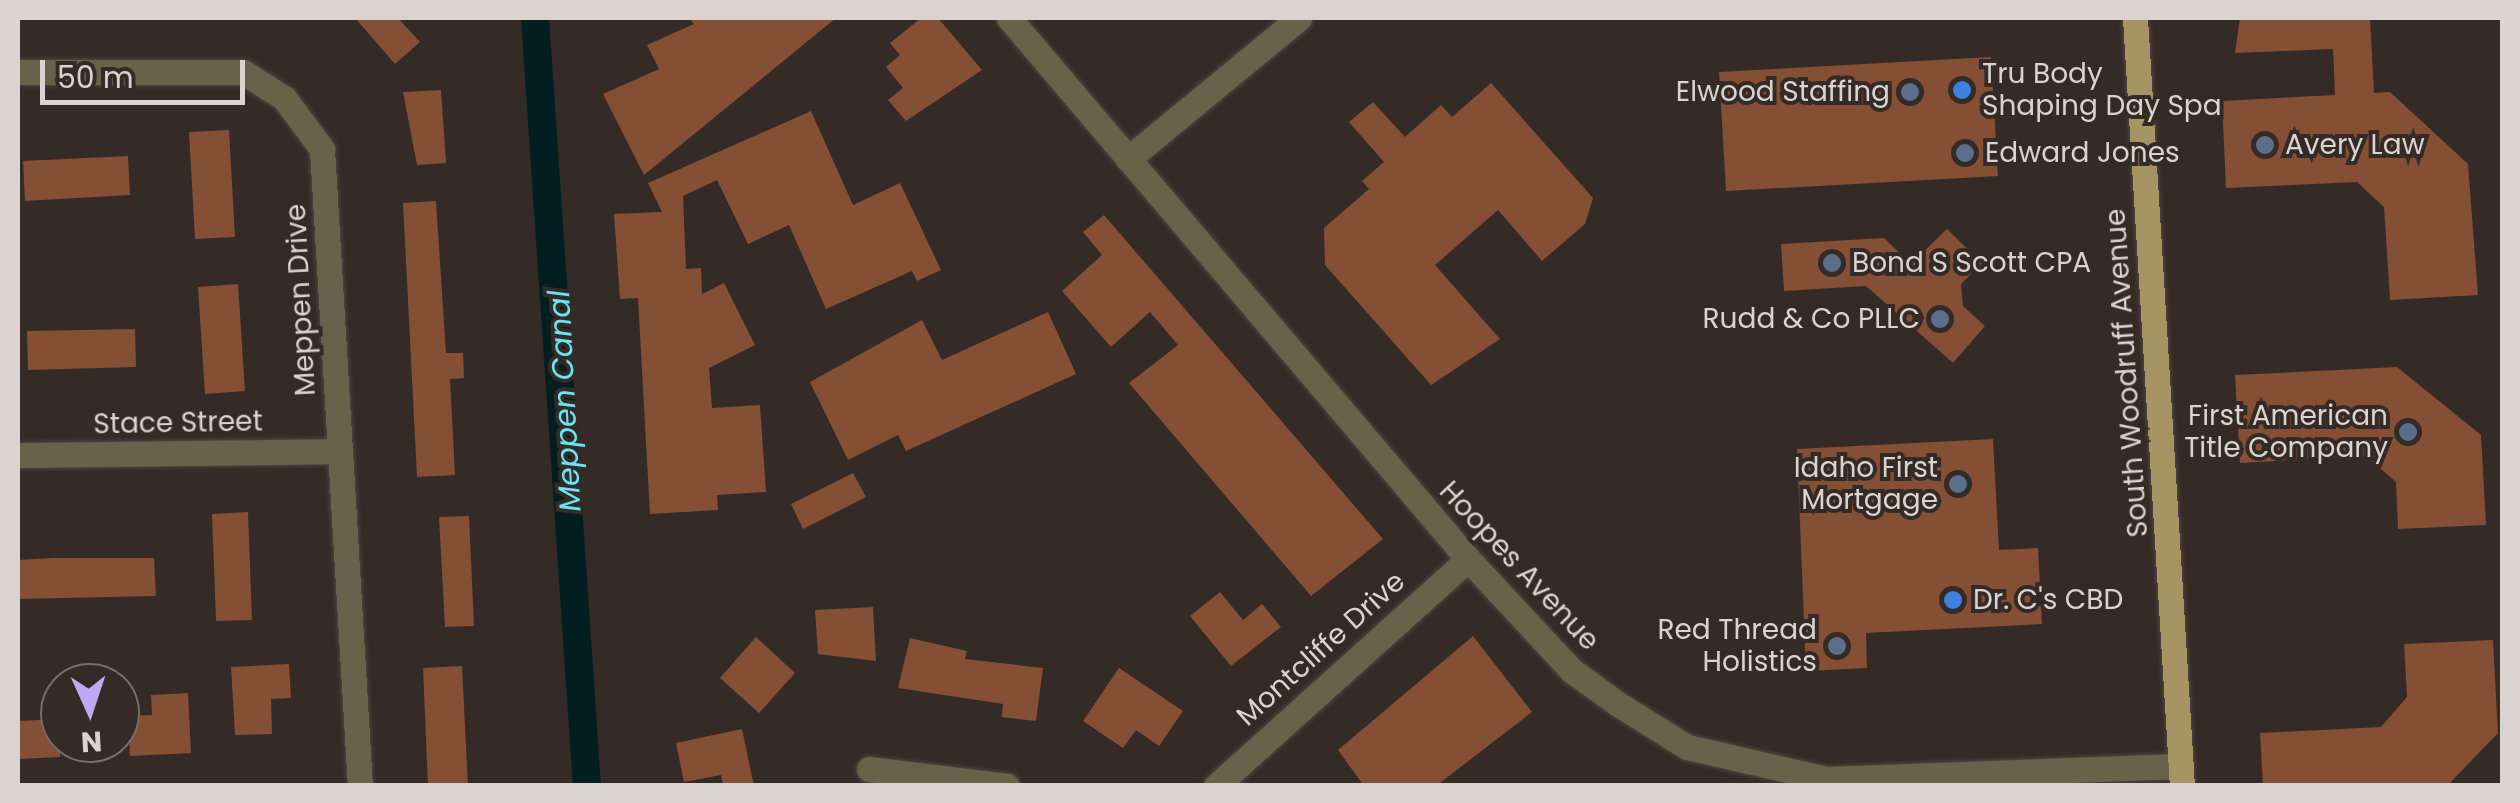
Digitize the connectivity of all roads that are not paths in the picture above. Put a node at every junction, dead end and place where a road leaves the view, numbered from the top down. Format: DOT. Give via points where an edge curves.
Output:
graph roads {
  1 [pos="1009,18"];
  2 [pos="1298,18"];
  3 [pos="2135,18"];
  4 [pos="18,72"];
  5 [pos="1128,159"];
  6 [pos="340,451"];
  7 [pos="18,454"];
  8 [pos="1468,558"];
  9 [pos="869,770"];
  10 [pos="2181,776"];
  11 [pos="360,786"];
  12 [pos="1007,786"];
  13 [pos="1216,786"];
  1 -- 5 [label="street, Hoopes Avenue"];
  2 -- 5 [label="street"];
  3 -- 10 [label="main road, South Woodruff Avenue"];
  4 -- 6 [label="street, Meppen Drive" via="243,72 308,122 322,150"];
  5 -- 8 [label="street, Hoopes Avenue"];
  6 -- 7 [label="street, Stace Street"];
  6 -- 11 [label="street, Meppen Drive"];
  8 -- 10 [label="street, Hoopes Avenue" via="1608,697 1687,746 1826,779"];
  8 -- 13 [label="street, Montcliffe Drive"];
  9 -- 12 [label="street"];
}
